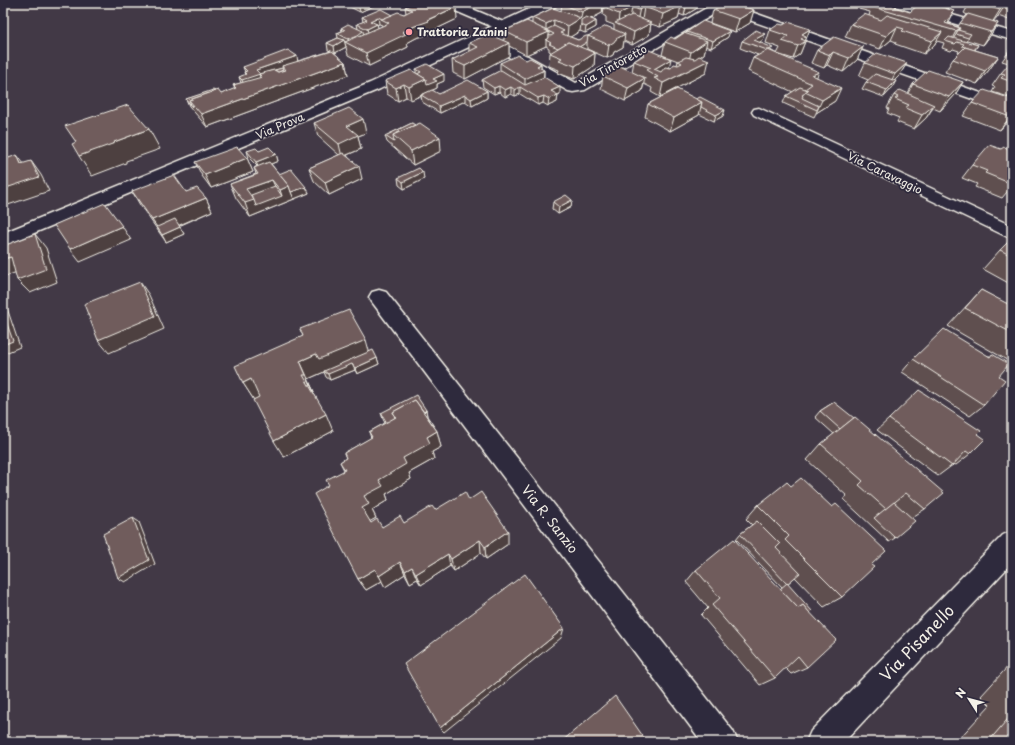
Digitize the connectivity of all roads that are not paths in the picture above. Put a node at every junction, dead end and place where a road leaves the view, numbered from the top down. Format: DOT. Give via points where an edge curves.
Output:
graph roads {
  1 [pos="448,3"];
  2 [pos="552,3"];
  3 [pos="897,3"];
  4 [pos="722,4"];
  5 [pos="504,27"];
  6 [pos="1012,36"];
  7 [pos="480,38"];
  8 [pos="1012,110"];
  9 [pos="759,112"];
  10 [pos="1012,233"];
  11 [pos="3,240"];
  12 [pos="379,297"];
  13 [pos="1012,544"];
  14 [pos="722,742"];
  15 [pos="822,742"];
  1 -- 5 [label="street"];
  2 -- 5 [label="street, Via Prova"];
  3 -- 6 [label="street"];
  4 -- 7 [label="street, Via Tintoretto" via="580,87 573,88"];
  4 -- 8 [label="street"];
  5 -- 7 [label="street, Via Prova"];
  7 -- 11 [label="street, Via Prova" via="375,86"];
  9 -- 10 [label="street, Via Caravaggio"];
  12 -- 14 [label="street, Via R. Sanzio"];
  13 -- 15 [label="street, Via Pisanello"];
}
